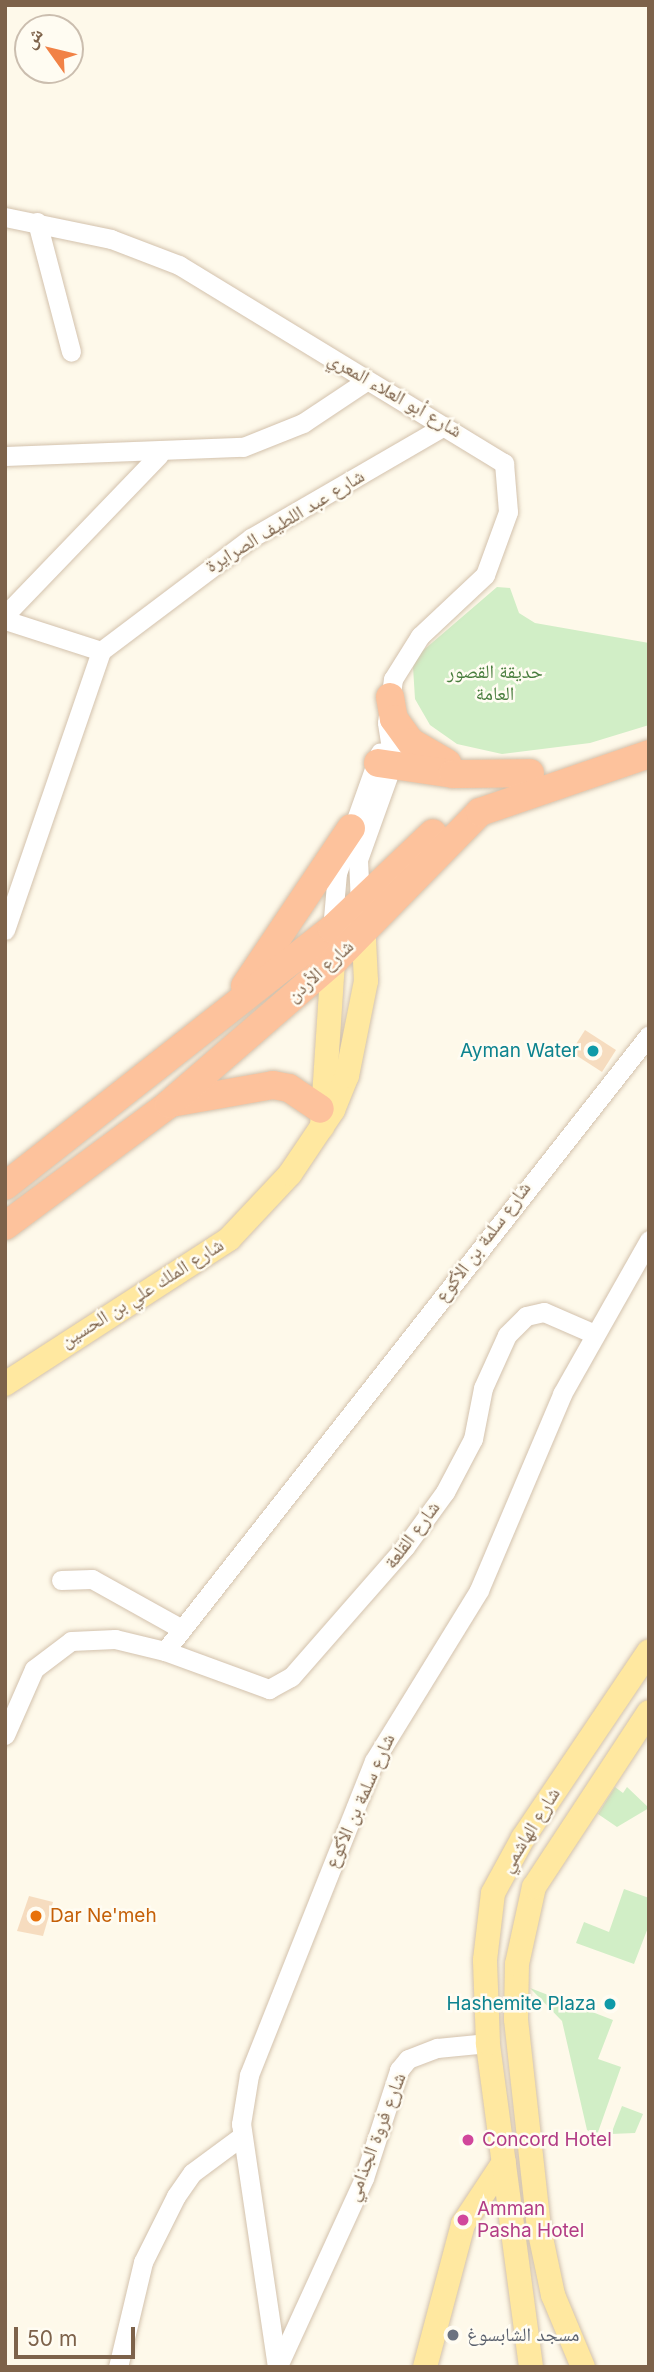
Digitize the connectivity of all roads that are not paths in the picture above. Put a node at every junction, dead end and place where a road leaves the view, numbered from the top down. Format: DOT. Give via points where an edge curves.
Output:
graph roads {
  1 [pos="5,217"];
  2 [pos="37,222"];
  3 [pos="71,352"];
  4 [pos="366,381"];
  5 [pos="444,426"];
  6 [pos="159,454"];
  7 [pos="5,456"];
  8 [pos="5,617"];
  9 [pos="101,651"];
  10 [pos="389,710"];
  11 [pos="649,734"];
  12 [pos="649,754"];
  13 [pos="385,763"];
  14 [pos="473,773"];
  15 [pos="530,773"];
  16 [pos="351,828"];
  17 [pos="12,885"];
  18 [pos="360,902"];
  19 [pos="332,929"];
  20 [pos="5,930"];
  21 [pos="364,930"];
  22 [pos="335,960"];
  23 [pos="229,1010"];
  24 [pos="649,1035"];
  25 [pos="169,1104"];
  26 [pos="321,1118"];
  27 [pos="5,1186"];
  28 [pos="5,1226"];
  29 [pos="649,1240"];
  30 [pos="592,1333"];
  31 [pos="5,1384"];
  32 [pos="61,1580"];
  33 [pos="182,1629"];
  34 [pos="165,1651"];
  35 [pos="649,1651"];
  36 [pos="649,1712"];
  37 [pos="5,1735"];
  38 [pos="488,2042"];
  39 [pos="242,2136"];
  40 [pos="504,2162"];
  41 [pos="582,2366"];
  42 [pos="118,2367"];
  43 [pos="278,2367"];
  44 [pos="425,2367"];
  45 [pos="531,2367"];
  1 -- 2 [label="street, شارع أبو العلاء المعري"];
  2 -- 3 [label="street"];
  2 -- 4 [label="street, شارع أبو العلاء المعري" via="180,265"];
  4 -- 5 [label="street, شارع أبو العلاء المعري"];
  4 -- 6 [label="street" via="272,439"];
  5 -- 9 [label="street, شارع عبد اللطيف الصرايرة" via="251,538"];
  5 -- 10 [label="street, شارع أبو العلاء المعري" via="504,463 508,512 479,585 400,660"];
  6 -- 7 [label="street"];
  6 -- 8 [label="street"];
  8 -- 9 [label="street"];
  9 -- 17 [label="street"];
  10 -- 13 [label="street, شارع أبو العلاء المعري"];
  10 -- 14 [label="highway" via="411,742"];
  11 -- 15 [label="highway, شارع الأردن"];
  12 -- 21 [label="highway, شارع الأردن" via="487,807"];
  13 -- 14 [label="highway"];
  13 -- 16 [label="street"];
  13 -- 18 [label="street, شارع أبو العلاء المعري" via="358,860"];
  14 -- 15 [label="highway"];
  15 -- 18 [label="highway, شارع الأردن" via="466,802"];
  16 -- 19 [label="street" via="335,883"];
  16 -- 23 [label="highway"];
  17 -- 20 [label="street"];
  18 -- 19 [label="highway, شارع الأردن"];
  18 -- 21 [label="main road, شارع أبو العلاء المعري"];
  19 -- 22 [label="main road"];
  19 -- 23 [label="highway, شارع الأردن"];
  21 -- 22 [label="highway, شارع الأردن"];
  21 -- 26 [label="main road, شارع الملك علي بن الحسين" via="357,1036 338,1100"];
  22 -- 25 [label="highway, شارع الأردن"];
  22 -- 26 [label="main road, شارع الملك علي بن الحسين"];
  23 -- 27 [label="highway, شارع الأردن"];
  24 -- 33 [label="street, شارع سلمة بن الأكوع"];
  25 -- 26 [label="highway" via="273,1085 297,1092"];
  25 -- 28 [label="highway, شارع الأردن"];
  26 -- 31 [label="main road, شارع الملك علي بن الحسين" via="271,1198 229,1239"];
  29 -- 30 [label="street, شارع سلمة بن الأكوع"];
  30 -- 34 [label="street, شارع القلعة" via="544,1311 526,1316 507,1335 483,1388 473,1439 445,1492 405,1547 291,1677 269,1689"];
  30 -- 39 [label="street, شارع سلمة بن الأكوع" via="479,1590 374,1761 249,2075"];
  32 -- 33 [label="street" via="92,1579"];
  33 -- 34 [label="street, شارع سلمة بن الأكوع"];
  34 -- 37 [label="street, شارع القلعة" via="94,1637 62,1644 34,1669"];
  35 -- 38 [label="main road, شارع الهاشمي" via="498,1882 487,1938"];
  36 -- 41 [label="main road, شارع الهاشمي" via="534,1887 516,1964 516,2019 539,2228 553,2295"];
  38 -- 40 [label="main road, شارع الهاشمي"];
  38 -- 43 [label="street, شارع فروة الجذامي" via="429,2050 399,2070 367,2171"];
  39 -- 42 [label="street" via="192,2173 176,2196 143,2262"];
  39 -- 43 [label="street, شارع سلمة بن الأكوع"];
  40 -- 44 [label="main road" via="463,2224"];
  40 -- 45 [label="main road, شارع الهاشمي"];
}
